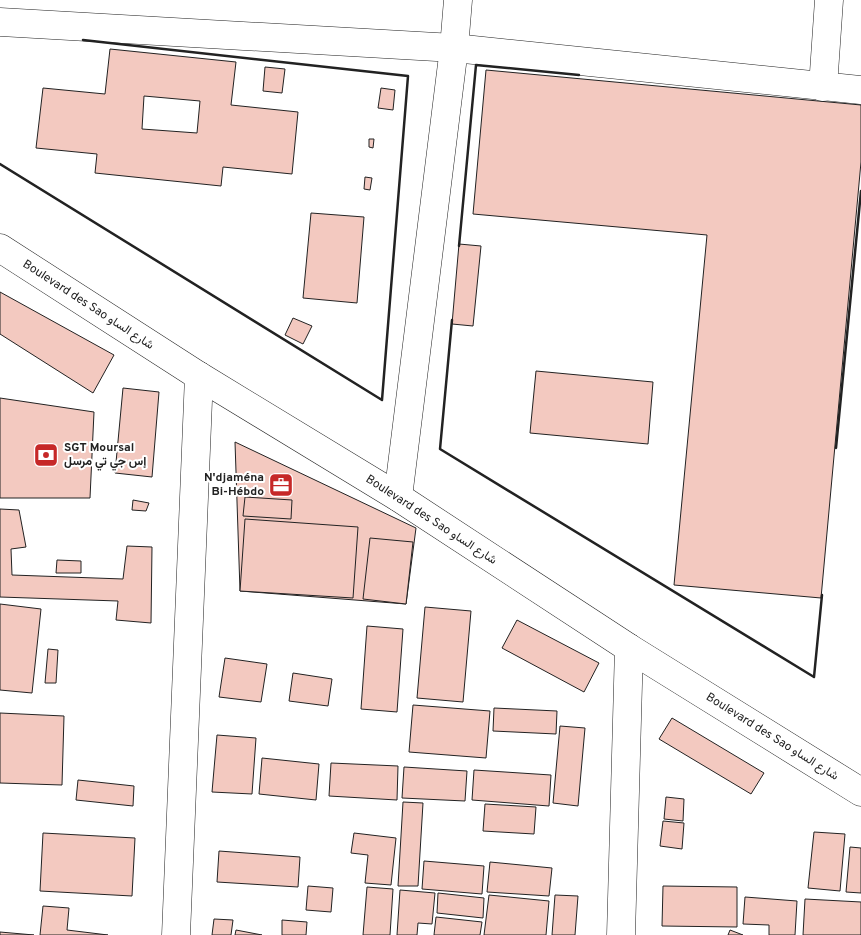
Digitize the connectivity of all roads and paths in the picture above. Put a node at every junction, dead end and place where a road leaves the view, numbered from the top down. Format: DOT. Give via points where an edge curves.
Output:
graph roads {
  1 [pos="458,0"];
  2 [pos="829,0"];
  3 [pos="0,22"];
  4 [pos="454,48"];
  5 [pos="823,87"];
  6 [pos="861,90"];
  7 [pos="0,248"];
  8 [pos="199,376"];
  9 [pos="398,497"];
  10 [pos="629,648"];
  11 [pos="861,792"];
  12 [pos="176,935"];
  13 [pos="621,935"];
  1 -- 4 [label="street"];
  2 -- 5 [label="street"];
  3 -- 4 [label="street"];
  4 -- 5 [label="street"];
  4 -- 9 [label="street"];
  5 -- 6 [label="street"];
  7 -- 8 [label="street, Boulevard des Sao شارع الساو"];
  8 -- 9 [label="street, Boulevard des Sao شارع الساو"];
  8 -- 12 [label="street"];
  9 -- 10 [label="street, Boulevard des Sao شارع الساو"];
  10 -- 11 [label="street, Boulevard des Sao شارع الساو"];
  10 -- 13 [label="street"];
}
